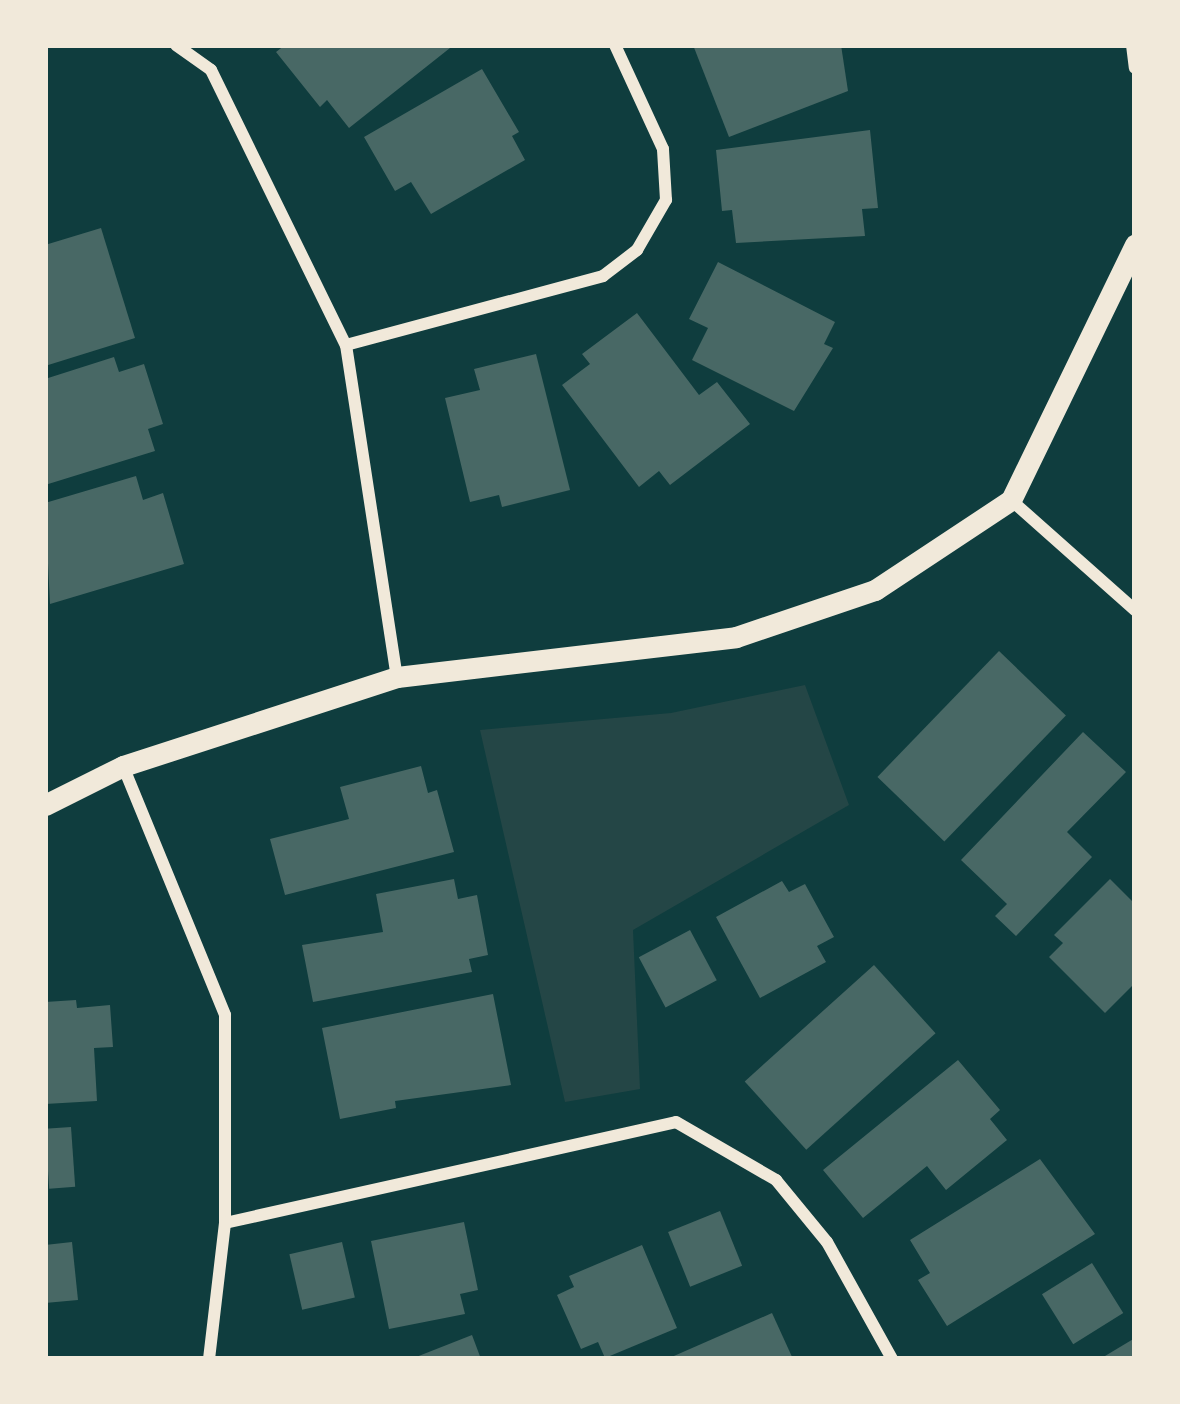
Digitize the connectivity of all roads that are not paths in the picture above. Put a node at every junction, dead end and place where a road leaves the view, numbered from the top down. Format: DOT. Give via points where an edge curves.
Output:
graph roads {
  1 [pos="176,45"];
  2 [pos="615,45"];
  3 [pos="1132,45"];
  4 [pos="1135,68"];
  5 [pos="1135,244"];
  6 [pos="346,345"];
  7 [pos="1011,500"];
  8 [pos="1135,610"];
  9 [pos="397,677"];
  10 [pos="123,766"];
  11 [pos="45,805"];
  12 [pos="225,1222"];
  13 [pos="209,1359"];
  14 [pos="892,1359"];
  1 -- 6 [label="street" via="211,70"];
  2 -- 6 [label="street" via="663,149 667,200 637,250 603,276"];
  3 -- 4 [label="street"];
  5 -- 7 [label="street"];
  6 -- 9 [label="street"];
  7 -- 8 [label="street"];
  7 -- 9 [label="street" via="875,590 736,638"];
  9 -- 10 [label="street"];
  10 -- 11 [label="street"];
  10 -- 12 [label="street" via="225,1015"];
  12 -- 13 [label="street"];
  12 -- 14 [label="street" via="676,1122 776,1180 827,1242"];
}
